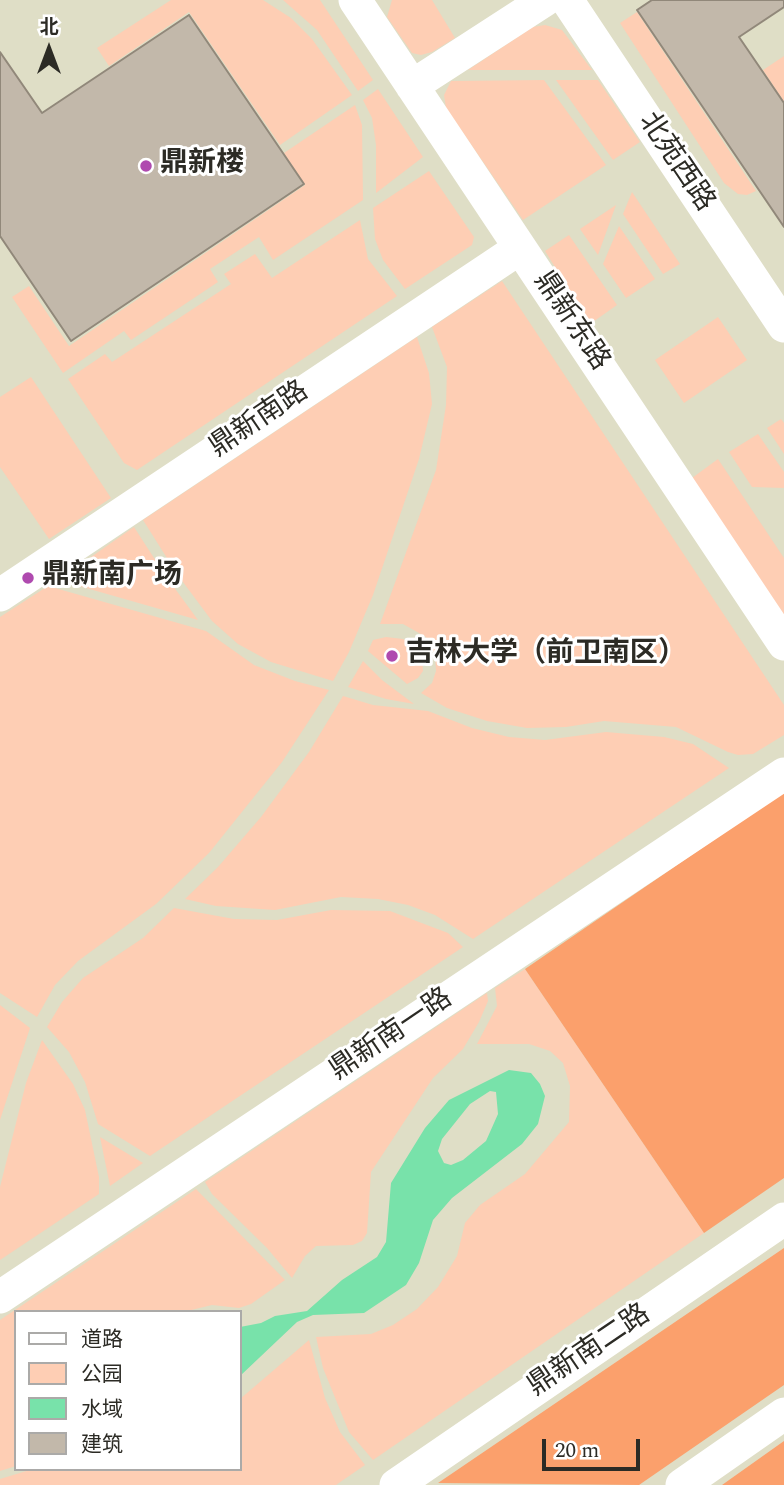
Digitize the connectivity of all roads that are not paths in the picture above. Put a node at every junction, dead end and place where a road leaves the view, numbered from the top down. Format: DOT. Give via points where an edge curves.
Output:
graph roads {
  1 [pos="355,0"];
  2 [pos="545,0"];
  3 [pos="567,0"];
  4 [pos="412,86"];
  5 [pos="520,248"];
  6 [pos="784,326"];
  7 [pos="0,595"];
  8 [pos="784,644"];
  9 [pos="784,774"];
  10 [pos="784,1219"];
  11 [pos="0,1297"];
  12 [pos="784,1414"];
  13 [pos="397,1485"];
  14 [pos="682,1485"];
  1 -- 4 [label="lane, 鼎新东路"];
  2 -- 4 [label="lane"];
  3 -- 6 [label="lane, 北苑西路"];
  4 -- 5 [label="lane, 鼎新东路"];
  5 -- 7 [label="lane, 鼎新南路"];
  5 -- 8 [label="lane, 鼎新东路"];
  9 -- 11 [label="lane, 鼎新南一路"];
  10 -- 13 [label="lane, 鼎新南二路"];
  12 -- 14 [label="lane"];
}
